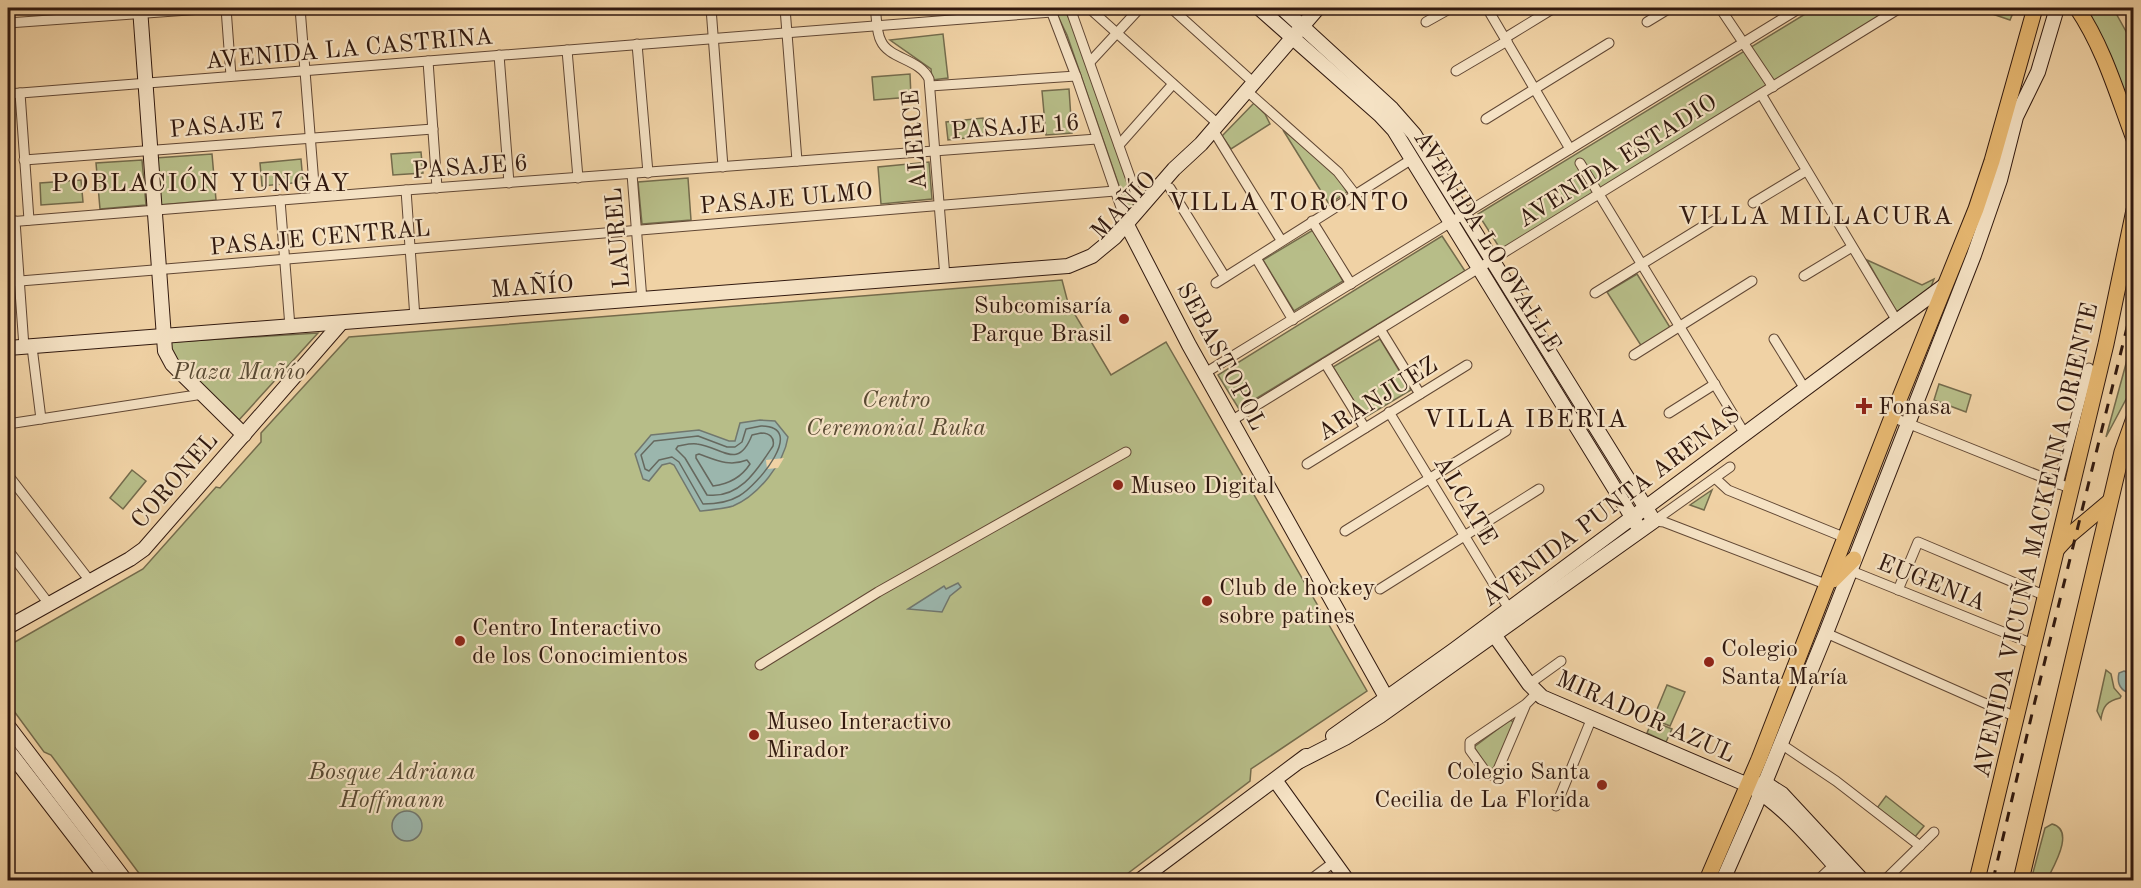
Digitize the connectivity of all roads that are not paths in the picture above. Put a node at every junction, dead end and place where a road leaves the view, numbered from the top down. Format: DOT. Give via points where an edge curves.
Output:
graph roads {
  1 [pos="216,8"];
  2 [pos="226,8"];
  3 [pos="300,8"];
  4 [pos="711,8"];
  5 [pos="785,8"];
  6 [pos="875,8"];
  7 [pos="1070,8"];
  8 [pos="1089,8"];
  9 [pos="1140,8"];
  10 [pos="1171,8"];
  11 [pos="1259,8"];
  12 [pos="1282,8"];
  13 [pos="1318,8"];
  14 [pos="1451,8"];
  15 [pos="1486,8"];
  16 [pos="1554,8"];
  17 [pos="1670,8"];
  18 [pos="1720,8"];
  19 [pos="1800,8"];
  20 [pos="1900,8"];
  21 [pos="2035,8"];
  22 [pos="2057,8"];
  23 [pos="2077,8"];
  24 [pos="140,10"];
  25 [pos="1051,10"];
  26 [pos="1426,22"];
  27 [pos="1647,22"];
  28 [pos="8,23"];
  29 [pos="878,25"];
  30 [pos="1302,26"];
  31 [pos="787,32"];
  32 [pos="1117,33"];
  33 [pos="713,38"];
  34 [pos="1292,38"];
  35 [pos="1506,40"];
  36 [pos="1743,42"];
  37 [pos="1609,43"];
  38 [pos="638,44"];
  39 [pos="567,50"];
  40 [pos="499,55"];
  41 [pos="428,61"];
  42 [pos="1090,62"];
  43 [pos="305,71"];
  44 [pos="1456,71"];
  45 [pos="231,76"];
  46 [pos="1076,76"];
  47 [pos="146,83"];
  48 [pos="1173,84"];
  49 [pos="930,86"];
  50 [pos="1250,87"];
  51 [pos="1773,87"];
  52 [pos="1535,89"];
  53 [pos="20,93"];
  54 [pos="8,94"];
  55 [pos="1761,94"];
  56 [pos="1486,119"];
  57 [pos="1215,127"];
  58 [pos="433,129"];
  59 [pos="310,137"];
  60 [pos="1097,139"];
  61 [pos="2133,139"];
  62 [pos="1201,144"];
  63 [pos="1119,145"];
  64 [pos="1570,148"];
  65 [pos="150,150"];
  66 [pos="935,151"];
  67 [pos="1412,159"];
  68 [pos="24,160"];
  69 [pos="796,161"];
  70 [pos="1580,163"];
  71 [pos="723,167"];
  72 [pos="1806,171"];
  73 [pos="648,172"];
  74 [pos="632,174"];
  75 [pos="578,178"];
  76 [pos="508,183"];
  77 [pos="437,188"];
  78 [pos="1170,188"];
  79 [pos="406,190"];
  80 [pos="1115,191"];
  81 [pos="1355,194"];
  82 [pos="1600,194"];
  83 [pos="315,197"];
  84 [pos="280,200"];
  85 [pos="1753,203"];
  86 [pos="939,206"];
  87 [pos="1141,208"];
  88 [pos="155,210"];
  89 [pos="2133,210"];
  90 [pos="1465,215"];
  91 [pos="1715,219"];
  92 [pos="29,220"];
  93 [pos="1312,221"];
  94 [pos="11,222"];
  95 [pos="1451,223"];
  96 [pos="1129,228"];
  97 [pos="636,230"];
  98 [pos="1281,240"];
  99 [pos="1852,247"];
  100 [pos="410,249"];
  101 [pos="1256,258"];
  102 [pos="285,259"];
  103 [pos="1493,260"];
  104 [pos="1642,264"];
  105 [pos="1479,268"];
  106 [pos="159,269"];
  107 [pos="1804,276"];
  108 [pos="945,277"];
  109 [pos="1225,277"];
  110 [pos="20,281"];
  111 [pos="1752,281"];
  112 [pos="8,282"];
  113 [pos="1216,283"];
  114 [pos="1351,284"];
  115 [pos="1945,285"];
  116 [pos="1595,293"];
  117 [pos="642,300"];
  118 [pos="416,318"];
  119 [pos="1293,320"];
  120 [pos="1897,321"];
  121 [pos="341,323"];
  122 [pos="290,327"];
  123 [pos="1679,327"];
  124 [pos="1380,329"];
  125 [pos="164,337"];
  126 [pos="1774,339"];
  127 [pos="2106,344"];
  128 [pos="28,347"];
  129 [pos="8,348"];
  130 [pos="1634,355"];
  131 [pos="1325,363"];
  132 [pos="1467,365"];
  133 [pos="2089,368"];
  134 [pos="1205,373"];
  135 [pos="1715,384"];
  136 [pos="1805,389"];
  137 [pos="203,394"];
  138 [pos="1419,394"];
  139 [pos="1389,412"];
  140 [pos="1669,413"];
  141 [pos="2133,418"];
  142 [pos="41,419"];
  143 [pos="1899,420"];
  144 [pos="1231,421"];
  145 [pos="8,424"];
  146 [pos="1365,428"];
  147 [pos="1506,431"];
  148 [pos="1745,434"];
  149 [pos="244,435"];
  150 [pos="1126,452"];
  151 [pos="1307,464"];
  152 [pos="1730,467"];
  153 [pos="8,475"];
  154 [pos="1715,478"];
  155 [pos="1430,479"];
  156 [pos="2065,486"];
  157 [pos="1539,489"];
  158 [pos="2110,502"];
  159 [pos="1646,508"];
  160 [pos="1633,518"];
  161 [pos="1654,520"];
  162 [pos="1641,530"];
  163 [pos="1345,531"];
  164 [pos="1465,536"];
  165 [pos="1846,538"];
  166 [pos="8,550"];
  167 [pos="2056,550"];
  168 [pos="1852,565"];
  169 [pos="90,581"];
  170 [pos="1828,585"];
  171 [pos="1380,589"];
  172 [pos="1898,590"];
  173 [pos="2046,596"];
  174 [pos="49,604"];
  175 [pos="1509,609"];
  176 [pos="8,627"];
  177 [pos="1490,630"];
  178 [pos="1826,633"];
  179 [pos="2033,644"];
  180 [pos="1561,661"];
  181 [pos="760,666"];
  182 [pos="1533,688"];
  183 [pos="1389,703"];
  184 [pos="1526,704"];
  185 [pos="2016,717"];
  186 [pos="1592,720"];
  187 [pos="8,726"];
  188 [pos="1780,744"];
  189 [pos="8,750"];
  190 [pos="1275,780"];
  191 [pos="1758,787"];
  192 [pos="1556,806"];
  193 [pos="1934,832"];
  194 [pos="1920,846"];
  195 [pos="1334,862"];
  196 [pos="1834,865"];
  197 [pos="108,880"];
  198 [pos="125,880"];
  199 [pos="1140,880"];
  200 [pos="1310,880"];
  201 [pos="1347,880"];
  202 [pos="1707,880"];
  203 [pos="1723,880"];
  204 [pos="1818,880"];
  205 [pos="1848,880"];
  206 [pos="1862,880"];
  207 [pos="1885,880"];
  208 [pos="1977,880"];
  209 [pos="2020,880"];
  1 -- 24 [label="street"];
  2 -- 45 [label="street"];
  3 -- 43 [label="street"];
  4 -- 33 [label="street"];
  5 -- 31 [label="street"];
  6 -- 29 [label="street, ALERCE"];
  7 -- 42 [label="street"];
  8 -- 32 [label="street"];
  9 -- 32 [label="street"];
  10 -- 50 [label="street"];
  11 -- 34 [label="street, AVENIDA LO OVALLE"];
  12 -- 30 [label="street, AVENIDA LO OVALLE"];
  13 -- 30 [label="street, MAÑÍO"];
  14 -- 26 [label="street"];
  15 -- 35 [label="street"];
  16 -- 35 [label="street"];
  17 -- 27 [label="street"];
  18 -- 36 [label="street"];
  19 -- 36 [label="street, AVENIDA ESTADIO"];
  20 -- 51 [label="street, AVENIDA ESTADIO"];
  21 -- 115 [label="main road" via="1986,180"];
  22 -- 143 [label="street" via="2037,72 2016,117 1978,244"];
  23 -- 61 [label="main road" via="2102,52"];
  24 -- 28 [label="street"];
  24 -- 47 [label="street"];
  25 -- 29 [label="street, AVENIDA LA CASTRINA"];
  25 -- 46 [label="street, SEBASTOPOL"];
  29 -- 31 [label="street, AVENIDA LA CASTRINA"];
  29 -- 49 [label="street, ALERCE" via="885,47 922,69"];
  30 -- 34 [label="street, MAÑÍO"];
  30 -- 90 [label="street, AVENIDA LO OVALLE" via="1407,124"];
  31 -- 33 [label="street, AVENIDA LA CASTRINA"];
  31 -- 69 [label="street"];
  32 -- 42 [label="street"];
  32 -- 48 [label="street"];
  33 -- 38 [label="street, AVENIDA LA CASTRINA"];
  33 -- 71 [label="street"];
  34 -- 50 [label="street, MAÑÍO"];
  34 -- 67 [label="street, AVENIDA LO OVALLE" via="1385,120"];
  35 -- 44 [label="street"];
  35 -- 52 [label="street"];
  36 -- 51 [label="street"];
  36 -- 64 [label="street, AVENIDA ESTADIO"];
  37 -- 52 [label="street"];
  38 -- 39 [label="street, AVENIDA LA CASTRINA"];
  38 -- 73 [label="street"];
  39 -- 40 [label="street, AVENIDA LA CASTRINA"];
  39 -- 75 [label="street"];
  40 -- 41 [label="street, AVENIDA LA CASTRINA"];
  40 -- 76 [label="street"];
  41 -- 43 [label="street, AVENIDA LA CASTRINA"];
  41 -- 58 [label="street"];
  42 -- 63 [label="street"];
  43 -- 45 [label="street, AVENIDA LA CASTRINA"];
  43 -- 59 [label="street"];
  45 -- 47 [label="street, AVENIDA LA CASTRINA"];
  46 -- 49 [label="street"];
  46 -- 60 [label="street, SEBASTOPOL"];
  47 -- 53 [label="street, AVENIDA LA CASTRINA"];
  47 -- 65 [label="street"];
  48 -- 57 [label="street"];
  48 -- 63 [label="street"];
  49 -- 66 [label="street, ALERCE"];
  50 -- 57 [label="street, MAÑÍO"];
  50 -- 81 [label="street" via="1338,172"];
  51 -- 55 [label="street, AVENIDA ESTADIO"];
  52 -- 56 [label="street"];
  52 -- 64 [label="street"];
  53 -- 54 [label="street, AVENIDA LA CASTRINA"];
  53 -- 68 [label="street"];
  55 -- 72 [label="street"];
  55 -- 82 [label="street, AVENIDA ESTADIO"];
  57 -- 62 [label="street, MAÑÍO"];
  57 -- 98 [label="street"];
  58 -- 59 [label="street, PASAJE 7"];
  58 -- 77 [label="street"];
  59 -- 65 [label="street, PASAJE 7"];
  59 -- 83 [label="street"];
  60 -- 66 [label="street, PASAJE 16"];
  60 -- 80 [label="street, SEBASTOPOL"];
  62 -- 78 [label="street, MAÑÍO"];
  62 -- 87 [label="street, MAÑÍO"];
  63 -- 87 [label="street"];
  64 -- 90 [label="street, AVENIDA ESTADIO"];
  65 -- 68 [label="street, PASAJE 7"];
  65 -- 88 [label="street"];
  66 -- 69 [label="street, PASAJE 6"];
  66 -- 86 [label="street, ALERCE"];
  67 -- 81 [label="street"];
  67 -- 95 [label="street, AVENIDA LO OVALLE"];
  68 -- 92 [label="street"];
  69 -- 71 [label="street, PASAJE 6"];
  70 -- 82 [label="street"];
  71 -- 73 [label="street, PASAJE 6"];
  72 -- 85 [label="street"];
  72 -- 99 [label="street"];
  73 -- 74 [label="street, PASAJE 6"];
  74 -- 75 [label="street, PASAJE 6"];
  74 -- 97 [label="street, LAUREL"];
  75 -- 76 [label="street, PASAJE 6"];
  76 -- 77 [label="street, PASAJE 6"];
  77 -- 79 [label="street, PASAJE 6"];
  78 -- 96 [label="street, MAÑÍO"];
  78 -- 109 [label="street"];
  79 -- 83 [label="street, PASAJE 6"];
  79 -- 100 [label="street"];
  80 -- 86 [label="street"];
  80 -- 96 [label="street, SEBASTOPOL"];
  81 -- 93 [label="street"];
  82 -- 103 [label="street, AVENIDA ESTADIO"];
  82 -- 104 [label="street"];
  83 -- 84 [label="street, PASAJE 6"];
  84 -- 88 [label="street, PASAJE 6"];
  84 -- 102 [label="street"];
  86 -- 97 [label="street, PASAJE ULMO"];
  86 -- 108 [label="street, ALERCE"];
  87 -- 96 [label="street, MAÑÍO"];
  88 -- 92 [label="street, PASAJE 6"];
  88 -- 106 [label="street"];
  89 -- 127 [label="main road, AVENIDA VICUÑA MACKENNA ORIENTE"];
  90 -- 95 [label="street, AVENIDA ESTADIO"];
  90 -- 103 [label="street, AVENIDA LO OVALLE"];
  91 -- 104 [label="street"];
  92 -- 94 [label="street, PASAJE 6"];
  93 -- 98 [label="street"];
  93 -- 114 [label="street"];
  94 -- 110 [label="street"];
  95 -- 105 [label="street, AVENIDA LO OVALLE"];
  95 -- 114 [label="street, AVENIDA ESTADIO"];
  96 -- 108 [label="street, MAÑÍO" via="1113,251 1097,262 1074,268"];
  96 -- 134 [label="street, SEBASTOPOL"];
  97 -- 100 [label="street, PASAJE CENTRAL"];
  97 -- 117 [label="street, LAUREL"];
  98 -- 101 [label="street"];
  99 -- 107 [label="street"];
  99 -- 120 [label="street"];
  100 -- 102 [label="street, PASAJE CENTRAL"];
  100 -- 118 [label="street"];
  101 -- 109 [label="street"];
  101 -- 119 [label="street"];
  102 -- 106 [label="street, PASAJE CENTRAL"];
  102 -- 122 [label="street"];
  103 -- 105 [label="street, AVENIDA ESTADIO"];
  103 -- 159 [label="street, AVENIDA LO OVALLE"];
  104 -- 116 [label="street"];
  104 -- 123 [label="street"];
  105 -- 124 [label="street, AVENIDA ESTADIO"];
  105 -- 160 [label="street, AVENIDA LO OVALLE"];
  106 -- 110 [label="street, PASAJE CENTRAL"];
  106 -- 125 [label="street"];
  108 -- 117 [label="street, MAÑÍO"];
  109 -- 113 [label="street"];
  110 -- 112 [label="street, PASAJE CENTRAL"];
  110 -- 128 [label="street"];
  111 -- 123 [label="street"];
  114 -- 119 [label="street, AVENIDA ESTADIO"];
  115 -- 120 [label="street, AVENIDA PUNTA ARENAS"];
  115 -- 143 [label="main road"];
  117 -- 118 [label="street, MAÑÍO"];
  118 -- 121 [label="street, MAÑÍO"];
  119 -- 134 [label="street, AVENIDA ESTADIO"];
  120 -- 136 [label="street, AVENIDA PUNTA ARENAS"];
  121 -- 122 [label="street, MAÑÍO"];
  121 -- 149 [label="street, CORONEL"];
  122 -- 125 [label="street, MAÑÍO"];
  123 -- 130 [label="street"];
  123 -- 135 [label="street"];
  124 -- 131 [label="street, AVENIDA ESTADIO"];
  124 -- 138 [label="street"];
  125 -- 128 [label="street, MAÑÍO"];
  125 -- 137 [label="street" via="169,360"];
  126 -- 136 [label="street"];
  127 -- 133 [label="main road"];
  127 -- 156 [label="main road, AVENIDA VICUÑA MACKENNA ORIENTE"];
  128 -- 129 [label="street, MAÑÍO"];
  128 -- 142 [label="street"];
  131 -- 144 [label="street, AVENIDA ESTADIO"];
  131 -- 146 [label="street"];
  132 -- 138 [label="street, ARANJUEZ"];
  133 -- 156 [label="street, AVENIDA VICUÑA MACKENNA ORIENTE"];
  134 -- 144 [label="street, SEBASTOPOL"];
  135 -- 140 [label="street"];
  135 -- 148 [label="street"];
  136 -- 148 [label="street, AVENIDA PUNTA ARENAS"];
  137 -- 142 [label="street"];
  137 -- 149 [label="street"];
  138 -- 139 [label="street, ARANJUEZ"];
  139 -- 146 [label="street, ARANJUEZ"];
  139 -- 155 [label="street, ALCATE"];
  141 -- 158 [label="main road"];
  142 -- 145 [label="street"];
  143 -- 156 [label="street"];
  143 -- 165 [label="main road"];
  143 -- 168 [label="street"];
  144 -- 183 [label="street, SEBASTOPOL"];
  146 -- 151 [label="street, ARANJUEZ"];
  147 -- 155 [label="street"];
  148 -- 159 [label="street, AVENIDA PUNTA ARENAS"];
  149 -- 169 [label="street, CORONEL" via="144,549"];
  150 -- 181 [label="street" via="878,592"];
  152 -- 154 [label="street, AVENIDA PUNTA ARENAS"];
  153 -- 169 [label="street"];
  154 -- 161 [label="street, AVENIDA PUNTA ARENAS"];
  154 -- 165 [label="street" via="1728,490"];
  155 -- 163 [label="street"];
  155 -- 164 [label="street, ALCATE"];
  156 -- 167 [label="main road, AVENIDA VICUÑA MACKENNA ORIENTE"];
  157 -- 164 [label="street"];
  158 -- 167 [label="main road"];
  158 -- 209 [label="main road"];
  159 -- 160 [label="street, AVENIDA PUNTA ARENAS"];
  159 -- 161 [label="street, AVENIDA LO OVALLE"];
  160 -- 162 [label="street, AVENIDA LO OVALLE"];
  160 -- 175 [label="street, AVENIDA PUNTA ARENAS"];
  161 -- 162 [label="street, AVENIDA PUNTA ARENAS"];
  161 -- 170 [label="street"];
  162 -- 177 [label="street, AVENIDA PUNTA ARENAS"];
  164 -- 171 [label="street"];
  164 -- 175 [label="street, ALCATE"];
  165 -- 170 [label="main road"];
  166 -- 174 [label="street"];
  167 -- 173 [label="main road, AVENIDA VICUÑA MACKENNA ORIENTE"];
  168 -- 170 [label="main road"];
  168 -- 172 [label="street, EUGENIA"];
  168 -- 178 [label="street"];
  169 -- 174 [label="street, CORONEL"];
  170 -- 191 [label="main road"];
  172 -- 173 [label="street" via="1918,542"];
  172 -- 179 [label="street, EUGENIA"];
  173 -- 179 [label="main road, AVENIDA VICUÑA MACKENNA ORIENTE"];
  174 -- 176 [label="street, CORONEL"];
  175 -- 177 [label="street, AVENIDA PUNTA ARENAS"];
  177 -- 182 [label="street, MIRADOR AZUL"];
  177 -- 183 [label="street, AVENIDA PUNTA ARENAS"];
  178 -- 185 [label="street"];
  178 -- 188 [label="street"];
  179 -- 185 [label="main road, AVENIDA VICUÑA MACKENNA ORIENTE"];
  180 -- 182 [label="street"];
  182 -- 184 [label="street"];
  182 -- 186 [label="street, MIRADOR AZUL" via="1548,701"];
  183 -- 190 [label="street, AVENIDA PUNTA ARENAS" via="1345,738 1300,761"];
  184 -- 184 [label="street" via="1470,742 1470,750 1488,775 1497,772"];
  185 -- 208 [label="main road, AVENIDA VICUÑA MACKENNA ORIENTE"];
  186 -- 191 [label="street, MIRADOR AZUL"];
  186 -- 192 [label="street"];
  187 -- 198 [label="street"];
  188 -- 191 [label="street"];
  188 -- 194 [label="street" via="1836,781"];
  189 -- 197 [label="street"];
  190 -- 195 [label="street"];
  190 -- 199 [label="street, AVENIDA PUNTA ARENAS"];
  191 -- 196 [label="street, MIRADOR AZUL"];
  191 -- 202 [label="main road"];
  191 -- 203 [label="street"];
  191 -- 206 [label="street, MIRADOR AZUL" via="1782,794"];
  193 -- 194 [label="street"];
  194 -- 207 [label="street"];
  195 -- 200 [label="street"];
  195 -- 201 [label="street"];
  196 -- 204 [label="street"];
  196 -- 205 [label="street, MIRADOR AZUL"];
}
